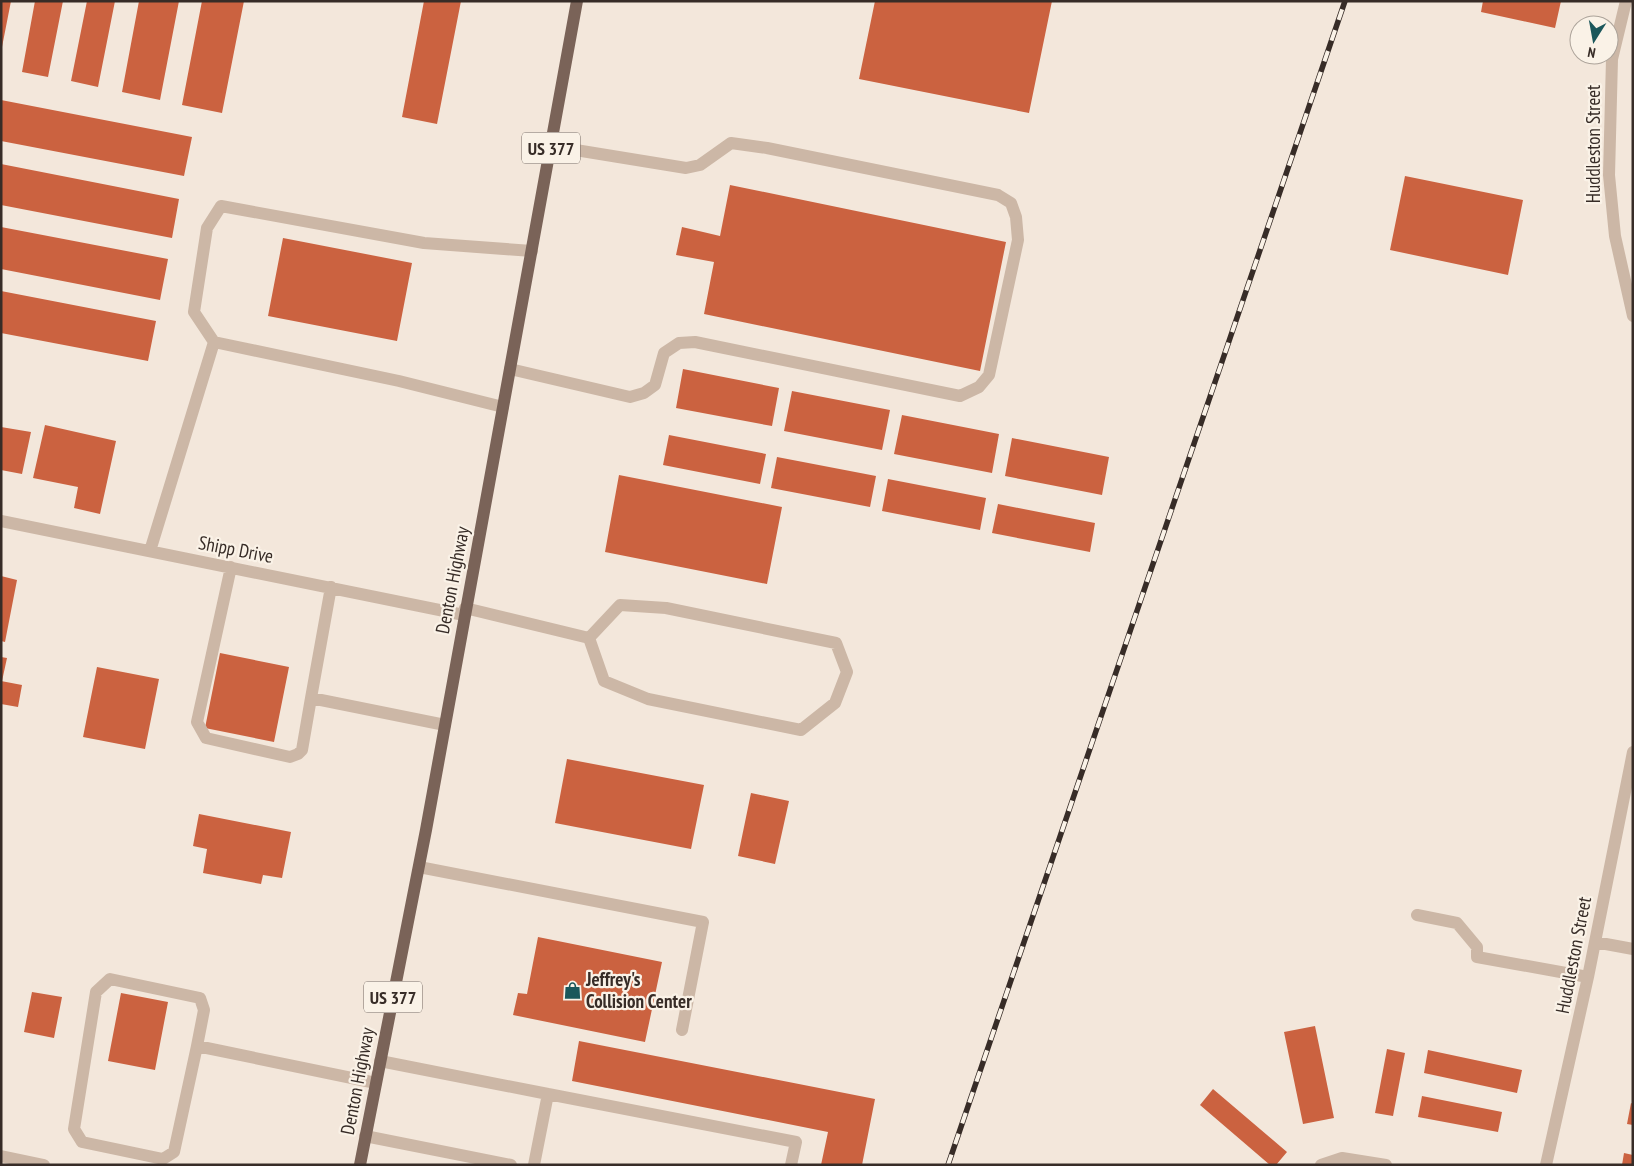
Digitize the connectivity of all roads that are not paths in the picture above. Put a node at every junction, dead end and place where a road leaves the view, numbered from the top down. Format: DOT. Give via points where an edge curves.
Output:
graph roads {
  1 [pos="577,1"];
  2 [pos="1626,1"];
  3 [pos="551,146"];
  4 [pos="532,252"];
  5 [pos="1633,316"];
  6 [pos="214,342"];
  7 [pos="510,369"];
  8 [pos="503,407"];
  9 [pos="1,521"];
  10 [pos="150,551"];
  11 [pos="231,567"];
  12 [pos="330,587"];
  13 [pos="465,612"];
  14 [pos="588,638"];
  15 [pos="311,698"];
  16 [pos="445,725"];
  17 [pos="1633,752"];
  18 [pos="419,867"];
  19 [pos="1417,915"];
  20 [pos="1595,942"];
  21 [pos="1633,949"];
  22 [pos="1588,977"];
  23 [pos="682,1030"];
  24 [pos="197,1046"];
  25 [pos="380,1061"];
  26 [pos="376,1084"];
  27 [pos="548,1094"];
  28 [pos="365,1136"];
  29 [pos="1,1156"];
  30 [pos="44,1165"];
  31 [pos="360,1165"];
  32 [pos="511,1165"];
  33 [pos="534,1165"];
  34 [pos="791,1165"];
  35 [pos="1321,1165"];
  36 [pos="1386,1165"];
  37 [pos="1546,1165"];
  1 -- 3 [label="main road, Denton Highway / US 377"];
  2 -- 5 [label="street, Huddleston Street" via="1612,59 1609,175 1615,236"];
  3 -- 4 [label="main road, Denton Highway / US 377"];
  3 -- 7 [label="street" via="686,168 700,165 731,143 777,150 998,195 1011,202 1018,240 989,375 979,387 960,396 695,342 679,343 664,353 655,385 630,397"];
  4 -- 6 [label="street" via="424,242 221,206 207,228 194,312"];
  4 -- 7 [label="main road, Denton Highway / US 377"];
  6 -- 8 [label="street" via="399,381"];
  6 -- 10 [label="street"];
  7 -- 8 [label="main road, Denton Highway / US 377"];
  8 -- 13 [label="main road, Denton Highway / US 377"];
  9 -- 10 [label="street, Shipp Drive"];
  10 -- 11 [label="street, Shipp Drive"];
  11 -- 12 [label="street, Shipp Drive"];
  11 -- 15 [label="street" via="197,722 200,730 206,738 290,757 302,750"];
  12 -- 13 [label="street, Shipp Drive"];
  12 -- 15 [label="street"];
  13 -- 14 [label="street, Shipp Drive"];
  13 -- 16 [label="main road, Denton Highway / US 377"];
  14 -- 14 [label="street" via="620,605 666,608 836,643 847,672 835,704 801,730 648,700 604,681"];
  15 -- 16 [label="street"];
  16 -- 18 [label="main road, Denton Highway / US 377"];
  17 -- 20 [label="street, Huddleston Street"];
  18 -- 23 [label="street" via="703,922"];
  18 -- 25 [label="main road, Denton Highway / US 377"];
  19 -- 22 [label="street" via="1458,923 1477,947 1478,957"];
  20 -- 21 [label="street"];
  20 -- 22 [label="street, Huddleston Street"];
  22 -- 37 [label="street, Huddleston Street"];
  24 -- 24 [label="street" via="174,1152 163,1159 82,1142 74,1129 96,992 110,979 200,998 204,1010"];
  24 -- 26 [label="street"];
  25 -- 26 [label="main road, Denton Highway / US 377"];
  25 -- 27 [label="street"];
  26 -- 28 [label="main road, Denton Highway / US 377"];
  27 -- 33 [label="street"];
  27 -- 34 [label="street" via="796,1142"];
  28 -- 31 [label="main road, Denton Highway / US 377"];
  28 -- 32 [label="street"];
  29 -- 30 [label="street"];
  35 -- 36 [label="street" via="1342,1158"];
}
